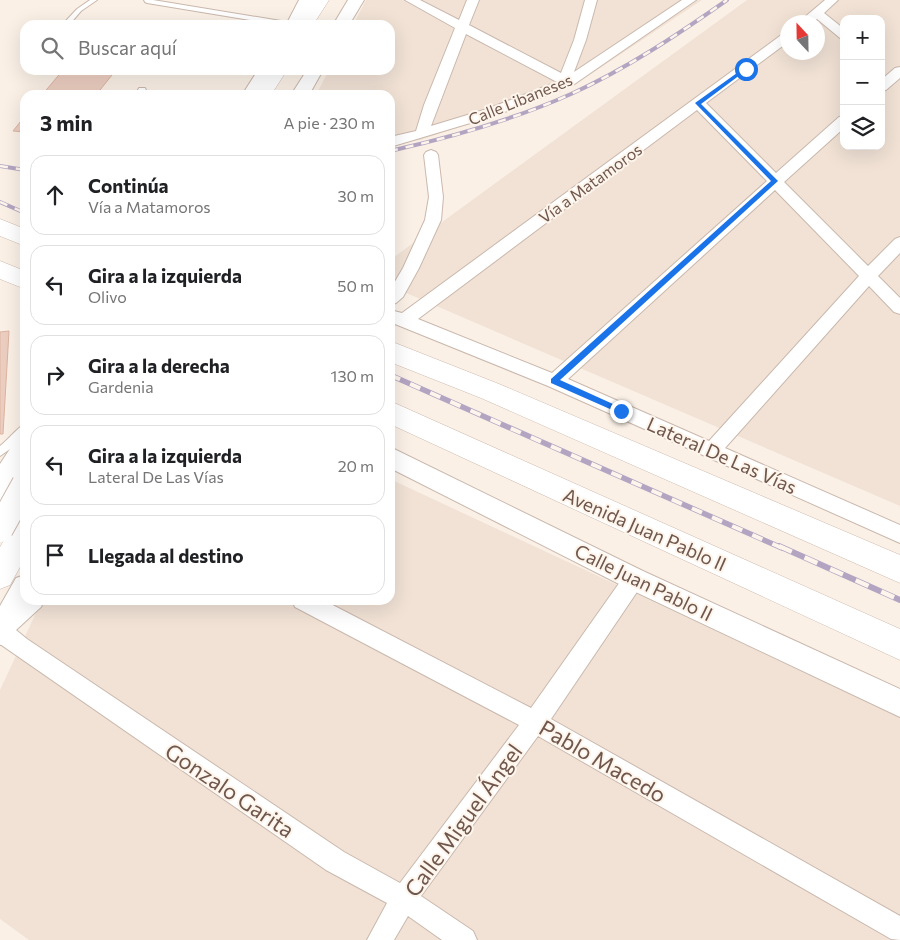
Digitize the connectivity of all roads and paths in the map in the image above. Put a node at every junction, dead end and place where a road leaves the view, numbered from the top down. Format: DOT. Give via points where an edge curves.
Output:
graph roads {
  1 [pos="94,0"];
  2 [pos="308,0"];
  3 [pos="320,0"];
  4 [pos="339,0"];
  5 [pos="356,0"];
  6 [pos="411,0"];
  7 [pos="473,0"];
  8 [pos="591,0"];
  9 [pos="690,0"];
  10 [pos="832,0"];
  11 [pos="148,1"];
  12 [pos="817,13"];
  13 [pos="814,15"];
  14 [pos="69,20"];
  15 [pos="263,20"];
  16 [pos="296,20"];
  17 [pos="307,20"];
  18 [pos="327,20"];
  19 [pos="344,20"];
  20 [pos="462,26"];
  21 [pos="840,32"];
  22 [pos="780,42"];
  23 [pos="885,68"];
  24 [pos="263,75"];
  25 [pos="274,75"];
  26 [pos="294,75"];
  27 [pos="312,75"];
  28 [pos="898,76"];
  29 [pos="567,81"];
  30 [pos="885,84"];
  31 [pos="254,90"];
  32 [pos="265,90"];
  33 [pos="285,90"];
  34 [pos="303,90"];
  35 [pos="698,103"];
  36 [pos="840,124"];
  37 [pos="422,134"];
  38 [pos="395,141"];
  39 [pos="431,155"];
  40 [pos="775,181"];
  41 [pos="0,227"];
  42 [pos="20,236"];
  43 [pos="900,243"];
  44 [pos="869,275"];
  45 [pos="395,295"];
  46 [pos="900,308"];
  47 [pos="397,318"];
  48 [pos="395,353"];
  49 [pos="554,381"];
  50 [pos="395,414"];
  51 [pos="20,434"];
  52 [pos="395,434"];
  53 [pos="468,449"];
  54 [pos="712,450"];
  55 [pos="0,452"];
  56 [pos="20,453"];
  57 [pos="395,459"];
  58 [pos="20,477"];
  59 [pos="0,484"];
  60 [pos="20,493"];
  61 [pos="0,499"];
  62 [pos="0,523"];
  63 [pos="20,524"];
  64 [pos="0,529"];
  65 [pos="898,529"];
  66 [pos="20,540"];
  67 [pos="900,569"];
  68 [pos="0,575"];
  69 [pos="634,578"];
  70 [pos="20,596"];
  71 [pos="29,605"];
  72 [pos="312,605"];
  73 [pos="0,631"];
  74 [pos="900,645"];
  75 [pos="900,703"];
  76 [pos="535,722"];
  77 [pos="404,899"];
  78 [pos="900,930"];
  79 [pos="380,940"];
  80 [pos="464,940"];
  1 -- 14 [label="lane"];
  2 -- 16 [label="street"];
  3 -- 17 [label="main road"];
  4 -- 18 [label="main road"];
  5 -- 19 [label="street"];
  6 -- 20 [label="street"];
  7 -- 20 [label="street"];
  8 -- 29 [label="street"];
  9 -- 29 [label="street, Calle Libaneses"];
  10 -- 12 [label="street"];
  11 -- 15 [label="lane"];
  12 -- 13 [label="street"];
  12 -- 21 [label="street"];
  20 -- 29 [label="street"];
  20 -- 37 [label="street"];
  22 -- 35 [label="street, Vía a Matamoros"];
  23 -- 28 [label="street"];
  24 -- 31 [label="street"];
  25 -- 32 [label="main road"];
  26 -- 33 [label="main road"];
  27 -- 34 [label="street"];
  28 -- 30 [label="street"];
  29 -- 37 [label="street, Calle Libaneses" via="492,112"];
  35 -- 40 [label="street"];
  35 -- 47 [label="street, Vía a Matamoros"];
  36 -- 40 [label="street"];
  37 -- 38 [label="street, Calle Libaneses"];
  39 -- 45 [label="street" via="436,197 433,220"];
  40 -- 44 [label="street"];
  40 -- 49 [label="street"];
  41 -- 42 [label="main road"];
  43 -- 44 [label="street"];
  44 -- 46 [label="street"];
  44 -- 54 [label="street"];
  47 -- 49 [label="street, Lateral De Las Vías"];
  48 -- 67 [label="main road"];
  49 -- 54 [label="street, Lateral De Las Vías"];
  50 -- 53 [label="main road, Avenida Juan Pablo II"];
  51 -- 55 [label="lane"];
  52 -- 53 [label="main road" via="432,445"];
  53 -- 74 [label="main road, Avenida Juan Pablo II"];
  54 -- 65 [label="street, Lateral De Las Vías"];
  56 -- 59 [label="street"];
  57 -- 69 [label="street, Calle Juan Pablo II"];
  58 -- 61 [label="main road"];
  60 -- 64 [label="main road, bridge"];
  62 -- 63 [label="street"];
  66 -- 68 [label="main road"];
  69 -- 75 [label="street, Calle Juan Pablo II"];
  69 -- 76 [label="street, Calle Miguel Ángel"];
  70 -- 73 [label="street"];
  71 -- 73 [label="street"];
  72 -- 76 [label="street, Pablo Macedo"];
  73 -- 77 [label="street, Gonzalo Garita" via="335,861"];
  76 -- 77 [label="street, Calle Miguel Ángel"];
  76 -- 78 [label="street, Pablo Macedo"];
  77 -- 79 [label="street, Calle Miguel Ángel"];
  77 -- 80 [label="street, Gonzalo Garita"];
}
